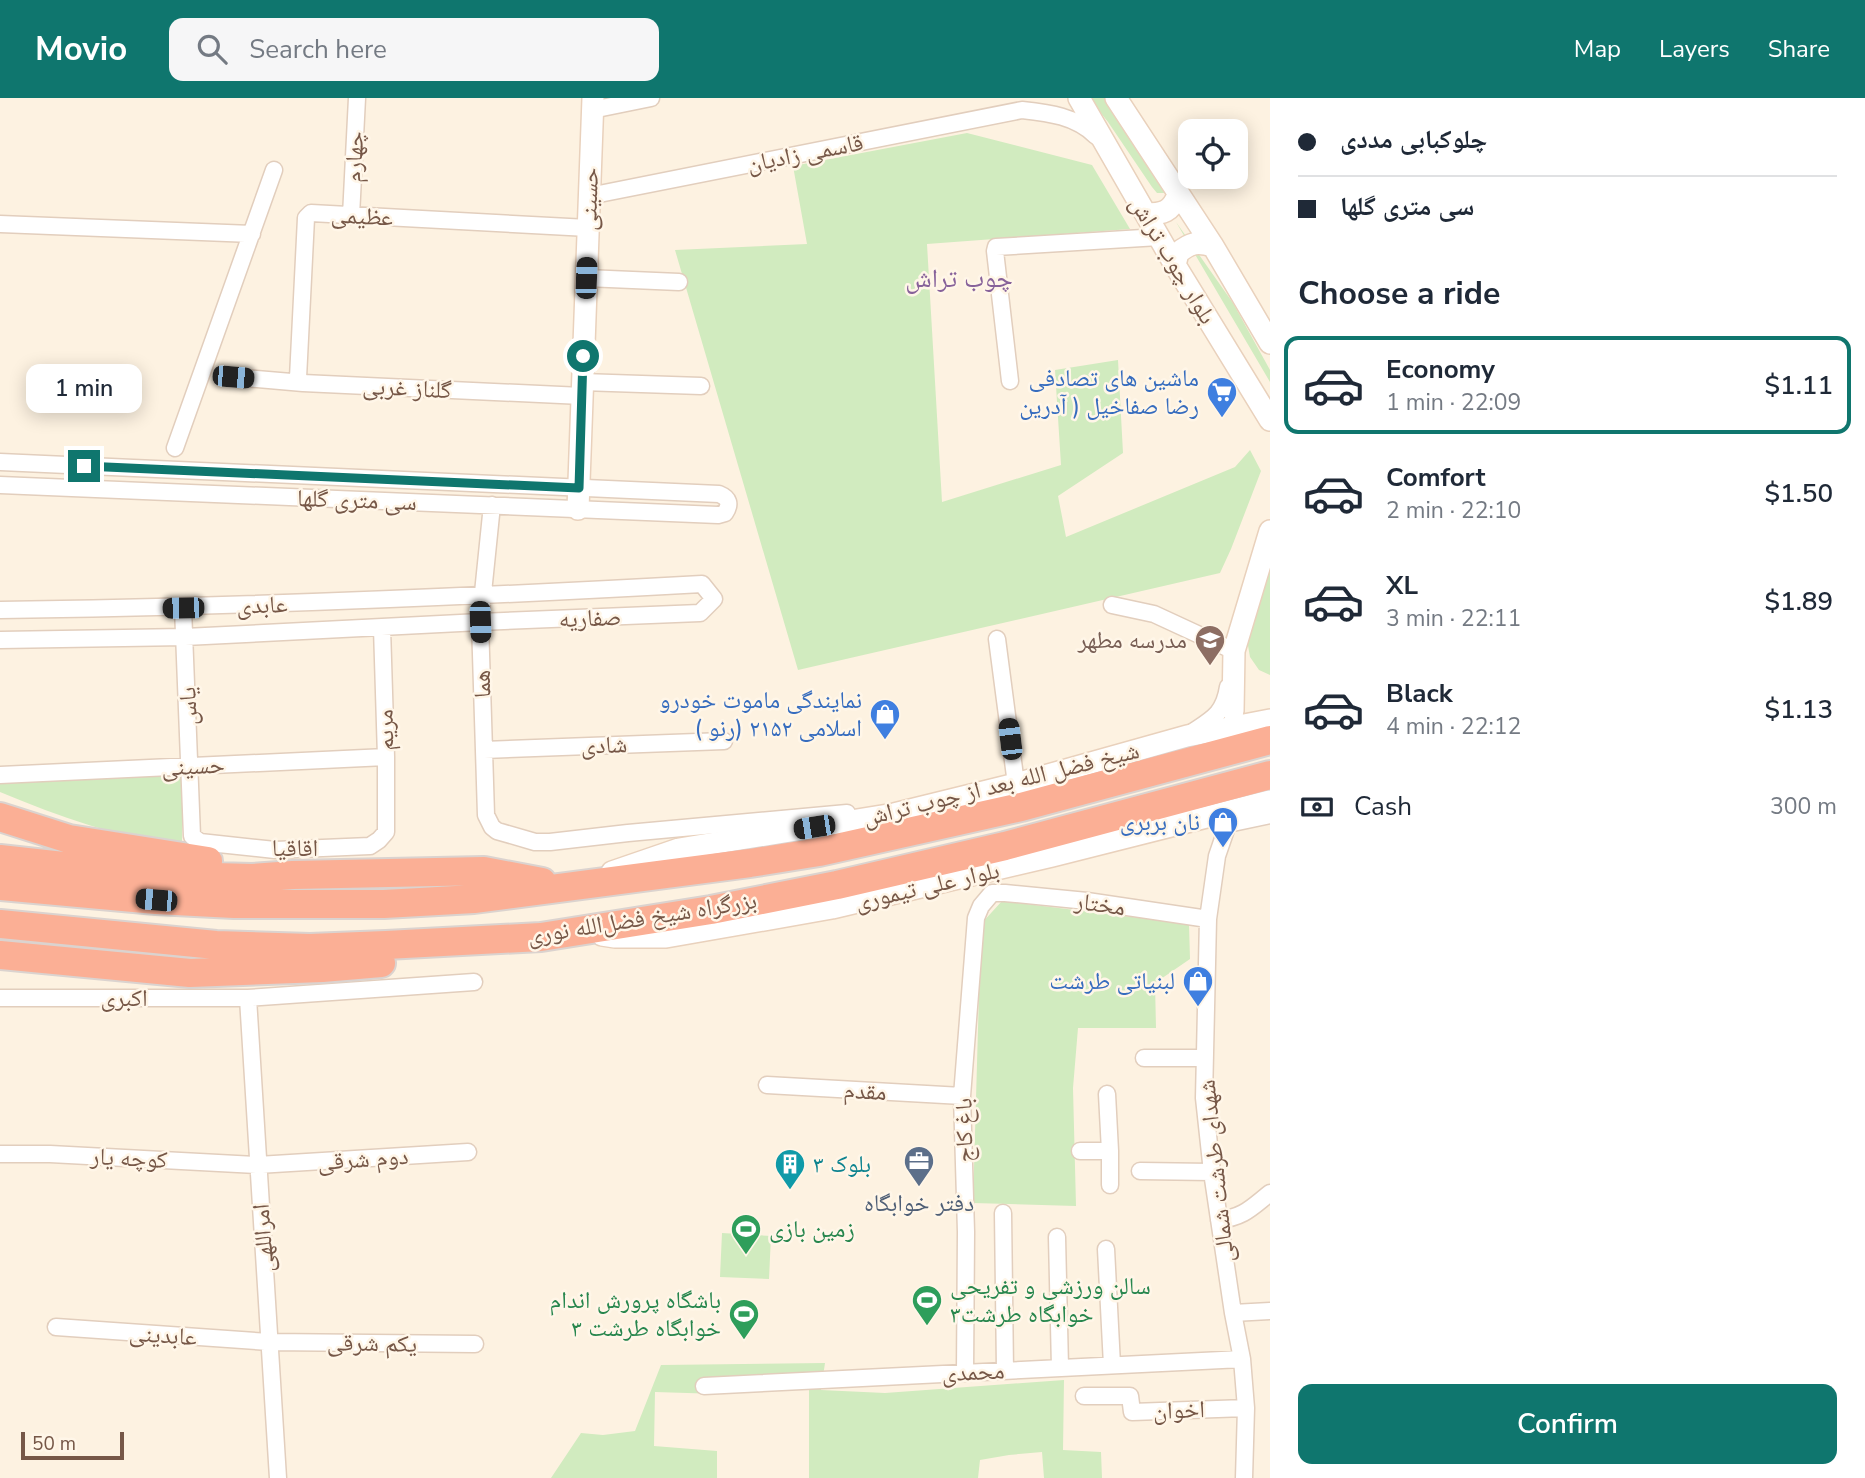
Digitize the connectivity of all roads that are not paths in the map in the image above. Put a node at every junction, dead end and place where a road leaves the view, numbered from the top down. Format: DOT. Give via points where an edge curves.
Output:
graph roads {
  1 [pos="357,98"];
  2 [pos="651,98"];
  3 [pos="1079,98"];
  4 [pos="1115,98"];
  5 [pos="592,104"];
  6 [pos="1026,104"];
  7 [pos="1106,146"];
  8 [pos="274,170"];
  9 [pos="1178,195"];
  10 [pos="589,196"];
  11 [pos="1146,214"];
  12 [pos="351,216"];
  13 [pos="0,224"];
  14 [pos="588,228"];
  15 [pos="251,234"];
  16 [pos="1159,237"];
  17 [pos="1213,246"];
  18 [pos="1175,265"];
  19 [pos="586,278"];
  20 [pos="680,282"];
  21 [pos="1270,343"];
  22 [pos="233,377"];
  23 [pos="1010,381"];
  24 [pos="303,383"];
  25 [pos="701,386"];
  26 [pos="582,389"];
  27 [pos="1270,420"];
  28 [pos="175,448"];
  29 [pos="0,462"];
  30 [pos="0,485"];
  31 [pos="578,498"];
  32 [pos="492,505"];
  33 [pos="1270,531"];
  34 [pos="482,597"];
  35 [pos="1112,605"];
  36 [pos="183,608"];
  37 [pos="0,610"];
  38 [pos="480,622"];
  39 [pos="382,628"];
  40 [pos="185,637"];
  41 [pos="998,639"];
  42 [pos="0,640"];
  43 [pos="1234,650"];
  44 [pos="1233,711"];
  45 [pos="1270,720"];
  46 [pos="1186,736"];
  47 [pos="1270,740"];
  48 [pos="724,741"];
  49 [pos="484,750"];
  50 [pos="386,757"];
  51 [pos="190,767"];
  52 [pos="0,775"];
  53 [pos="1270,775"];
  54 [pos="1016,785"];
  55 [pos="0,799"];
  56 [pos="1270,801"];
  57 [pos="894,814"];
  58 [pos="1270,815"];
  59 [pos="0,817"];
  60 [pos="386,832"];
  61 [pos="200,842"];
  62 [pos="150,851"];
  63 [pos="0,859"];
  64 [pos="293,875"];
  65 [pos="0,886"];
  66 [pos="569,887"];
  67 [pos="992,892"];
  68 [pos="1208,919"];
  69 [pos="0,924"];
  70 [pos="579,931"];
  71 [pos="541,937"];
  72 [pos="0,955"];
  73 [pos="190,973"];
  74 [pos="0,974"];
  75 [pos="474,982"];
  76 [pos="0,998"];
  77 [pos="248,998"];
  78 [pos="1144,1058"];
  79 [pos="1205,1058"];
  80 [pos="767,1085"];
  81 [pos="1107,1094"];
  82 [pos="962,1096"];
  83 [pos="1110,1151"];
  84 [pos="468,1152"];
  85 [pos="1080,1152"];
  86 [pos="0,1154"];
  87 [pos="258,1165"];
  88 [pos="1140,1171"];
  89 [pos="1212,1172"];
  90 [pos="1111,1185"];
  91 [pos="1270,1193"];
  92 [pos="1003,1213"];
  93 [pos="1219,1220"];
  94 [pos="1057,1237"];
  95 [pos="1106,1249"];
  96 [pos="1270,1311"];
  97 [pos="1233,1313"];
  98 [pos="56,1327"];
  99 [pos="270,1342"];
  100 [pos="475,1344"];
  101 [pos="1242,1359"];
  102 [pos="1112,1365"];
  103 [pos="1060,1368"];
  104 [pos="1005,1371"];
  105 [pos="965,1373"];
  106 [pos="704,1386"];
  107 [pos="1084,1396"];
  108 [pos="1245,1408"];
  109 [pos="278,1478"];
  110 [pos="1244,1478"];
  1 -- 12 [label="street, چهارم"];
  2 -- 5 [label="street"];
  3 -- 7 [label="main road, بلوار چوب‌ تراش"];
  4 -- 9 [label="main road, بلوار چوب‌ تراش"];
  5 -- 10 [label="main road, حسینی"];
  6 -- 7 [label="street, قاسمی زادیان" via="1086,126"];
  6 -- 10 [label="street, قاسمی زادیان"];
  7 -- 11 [label="main road, بلوار چوب‌ تراش"];
  8 -- 15 [label="street"];
  9 -- 11 [label="main road" via="1169,210"];
  9 -- 17 [label="main road, بلوار چوب‌ تراش"];
  10 -- 14 [label="main road, حسینی"];
  11 -- 16 [label="main road, بلوار چوب‌ تراش"];
  12 -- 14 [label="street, عظیمی"];
  12 -- 24 [label="street, عظیمی" via="311,213 306,218 298,378"];
  13 -- 15 [label="street"];
  14 -- 19 [label="main road, حسینی"];
  15 -- 28 [label="street"];
  16 -- 18 [label="main road, بلوار چوب‌ تراش"];
  16 -- 23 [label="street" via="996,247"];
  17 -- 18 [label="main road" via="1191,244 1178,253"];
  17 -- 21 [label="main road, بلوار چوب‌ تراش"];
  18 -- 27 [label="main road, بلوار چوب‌ تراش"];
  19 -- 20 [label="street"];
  19 -- 26 [label="main road, حسینی"];
  22 -- 24 [label="street, گلناز غربی"];
  24 -- 26 [label="street, گلناز غربی"];
  25 -- 26 [label="street, گلناز غربی"];
  26 -- 31 [label="main road, حسینی"];
  29 -- 31 [label="street, سی متری گلها"];
  30 -- 32 [label="street, سی متری گلها"];
  31 -- 31 [label="street, سی متری گلها" via="718,515 729,505 719,494"];
  31 -- 32 [label="street, سی متری گلها"];
  32 -- 34 [label="street, هما"];
  33 -- 43 [label="main road"];
  34 -- 36 [label="street, عابدی"];
  34 -- 38 [label="street, هما"];
  34 -- 38 [label="street, صفاریه" via="702,584 714,599 700,613"];
  35 -- 43 [label="street" via="1154,614"];
  36 -- 37 [label="street, عابدی"];
  36 -- 40 [label="street, یاس"];
  38 -- 39 [label="street, عابدی"];
  38 -- 49 [label="street, هما"];
  39 -- 40 [label="street, عابدی"];
  39 -- 50 [label="street, مریم"];
  40 -- 42 [label="street, عابدی"];
  40 -- 51 [label="street, یاس"];
  41 -- 54 [label="street"];
  43 -- 44 [label="main road"];
  43 -- 46 [label="street" via="1225,703 1213,718"];
  45 -- 46 [label="main road, شیخ فضل الله بعد از چوب تراش"];
  46 -- 54 [label="main road, شیخ فضل الله بعد از چوب تراش"];
  47 -- 66 [label="highway, بزرگراه شیخ فضل‌الله نوری" via="1021,807 819,852"];
  48 -- 49 [label="street, شادی"];
  49 -- 57 [label="street, هما" via="488,821 502,833 535,842 837,813"];
  50 -- 51 [label="street, حسینی"];
  50 -- 60 [label="street, مریم"];
  51 -- 52 [label="street, حسینی"];
  51 -- 61 [label="street, یاس" via="192,836"];
  53 -- 70 [label="highway, بزرگراه شیخ فضل‌الله نوری" via="1005,846 837,885"];
  54 -- 57 [label="main road, شیخ فضل الله بعد از چوب تراش"];
  55 -- 62 [label="highway" via="73,829"];
  56 -- 70 [label="main road, بلوار علی تیموری" via="832,908 666,937 615,937"];
  57 -- 66 [label="main road, شیخ فضل الله بعد از چوب تراش" via="679,849"];
  58 -- 68 [label="street, شهدای طرشت شمالی" via="1229,822 1217,856"];
  59 -- 62 [label="highway" via="69,839"];
  60 -- 61 [label="street, اقاقیا" via="370,846 275,850"];
  62 -- 64 [label="highway"];
  63 -- 64 [label="highway" via="108,871 252,878"];
  64 -- 66 [label="highway" via="484,871"];
  65 -- 66 [label="highway, بزرگراه شیخ فضل‌الله نوری" via="156,900 274,904 474,899"];
  67 -- 68 [label="street, مختار"];
  67 -- 82 [label="street, باغ کاج" via="976,918"];
  68 -- 79 [label="street, شهدای طرشت شمالی"];
  69 -- 71 [label="highway, بزرگراه شیخ فضل‌الله نوری" via="216,944 310,947"];
  70 -- 71 [label="highway, بزرگراه شیخ فضل‌الله نوری"];
  71 -- 73 [label="highway" via="395,961"];
  72 -- 73 [label="highway"];
  73 -- 74 [label="highway" via="106,977"];
  75 -- 77 [label="street, اکبری"];
  76 -- 77 [label="street, اکبری"];
  77 -- 87 [label="street, امراللهی"];
  78 -- 79 [label="street"];
  79 -- 89 [label="street, شهدای طرشت شمالی"];
  80 -- 82 [label="street, مقدم"];
  81 -- 83 [label="street"];
  82 -- 105 [label="street, باغ کاج"];
  83 -- 85 [label="street"];
  83 -- 90 [label="street"];
  84 -- 87 [label="street, دوم شرقی"];
  86 -- 87 [label="street, کوچه یار"];
  87 -- 99 [label="street, امراللهی"];
  88 -- 89 [label="street"];
  89 -- 93 [label="street, شهدای طرشت شمالی"];
  91 -- 93 [label="street" via="1243,1214"];
  92 -- 104 [label="street"];
  93 -- 97 [label="street, شهدای طرشت شمالی"];
  94 -- 103 [label="street"];
  95 -- 102 [label="street"];
  96 -- 97 [label="street"];
  97 -- 101 [label="street, شهدای طرشت شمالی"];
  98 -- 99 [label="street, عابدینی"];
  99 -- 100 [label="street, یکم شرقی"];
  99 -- 109 [label="street, امراللهی"];
  101 -- 102 [label="street, محمدی"];
  101 -- 108 [label="street, شهدای طرشت شمالی"];
  102 -- 103 [label="street, محمدی"];
  103 -- 104 [label="street, محمدی"];
  104 -- 105 [label="street, محمدی"];
  105 -- 106 [label="street, محمدی"];
  107 -- 108 [label="street, اخوان" via="1130,1396 1132,1412"];
  108 -- 110 [label="street, شهدای طرشت شمالی"];
}
